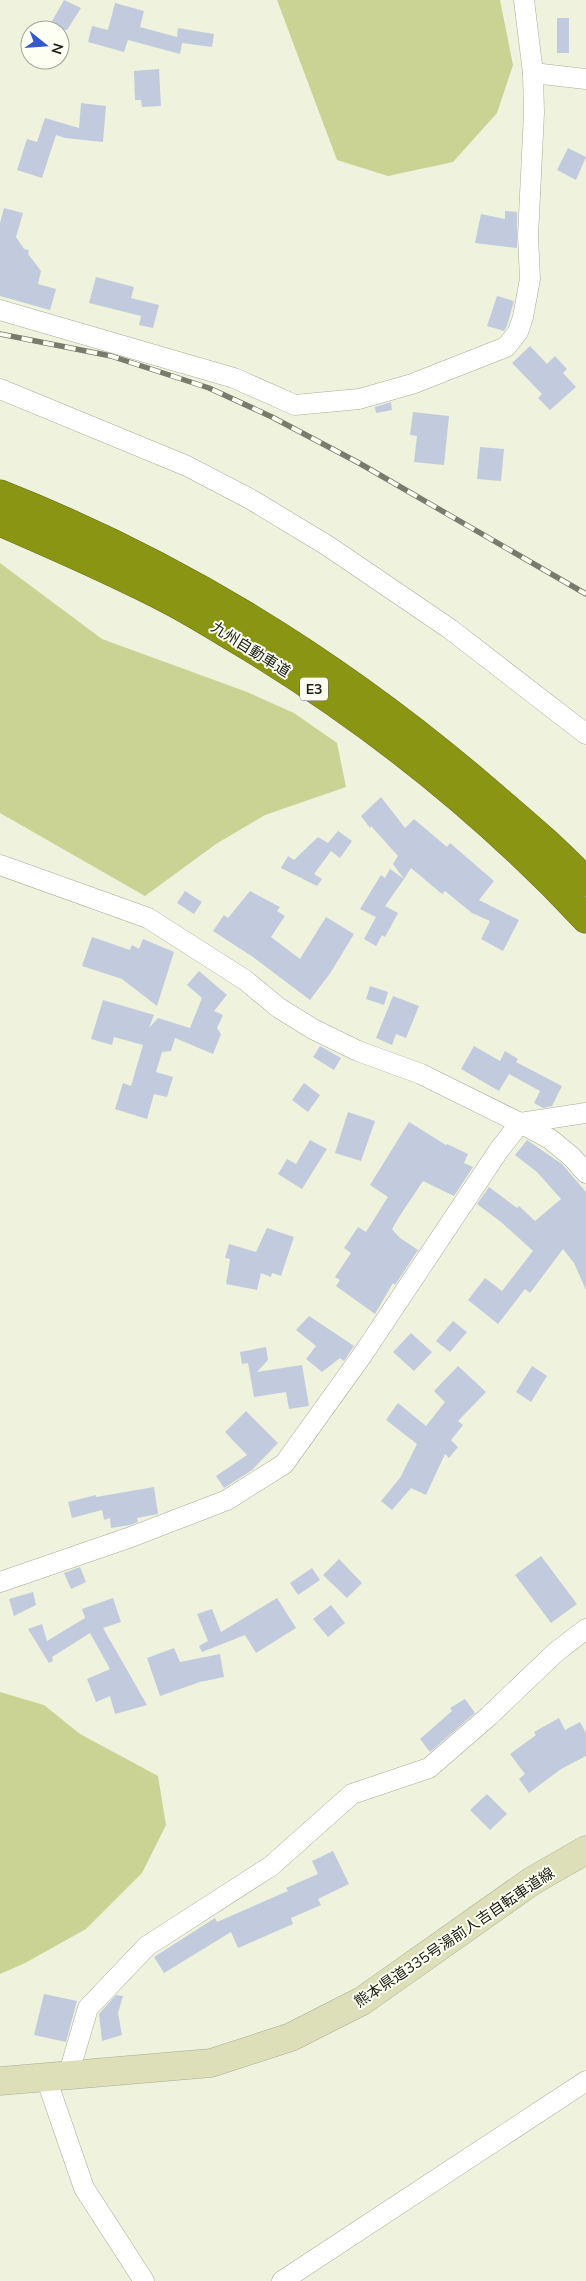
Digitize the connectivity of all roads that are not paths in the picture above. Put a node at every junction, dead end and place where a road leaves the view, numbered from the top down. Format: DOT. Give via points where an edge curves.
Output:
graph roads {
  1 [pos="524,0"];
  2 [pos="533,73"];
  3 [pos="586,79"];
  4 [pos="0,310"];
  5 [pos="0,389"];
  6 [pos="0,494"];
  7 [pos="0,522"];
  8 [pos="586,734"];
  9 [pos="0,866"];
  10 [pos="586,882"];
  11 [pos="586,919"];
  12 [pos="586,1113"];
  13 [pos="520,1123"];
  14 [pos="586,1173"];
  15 [pos="0,1582"];
  16 [pos="586,1629"];
  17 [pos="586,1850"];
  18 [pos="57,2077"];
  19 [pos="0,2081"];
  20 [pos="586,2081"];
  21 [pos="144,2281"];
  22 [pos="282,2281"];
  1 -- 2 [label="street"];
  2 -- 3 [label="street"];
  2 -- 4 [label="street" via="528,236 530,279 518,332 506,347 491,354 412,384 359,399 295,405 234,378"];
  5 -- 8 [label="street" via="187,466 252,500 328,546 450,629"];
  6 -- 10 [label="highway, 九州自動車道 / E3" via="98,537 284,639 440,751 514,814"];
  7 -- 11 [label="highway, 九州自動車道 / E3" via="90,560 173,602 346,710 498,833"];
  9 -- 13 [label="street" via="148,918 313,1029 421,1074"];
  12 -- 13 [label="street"];
  13 -- 14 [label="street" via="550,1140"];
  13 -- 15 [label="street" via="284,1464 226,1500"];
  16 -- 18 [label="street" via="556,1652 490,1716 429,1768 352,1794 271,1866 147,1946 88,2008"];
  17 -- 18 [label="main road, 熊本県道335号湯前人吉自転車道線" via="532,1881 362,2001 291,2038 211,2062"];
  18 -- 19 [label="main road, 熊本県道335号湯前人吉自転車道線"];
  18 -- 21 [label="street" via="84,2188"];
  20 -- 22 [label="street"];
}
